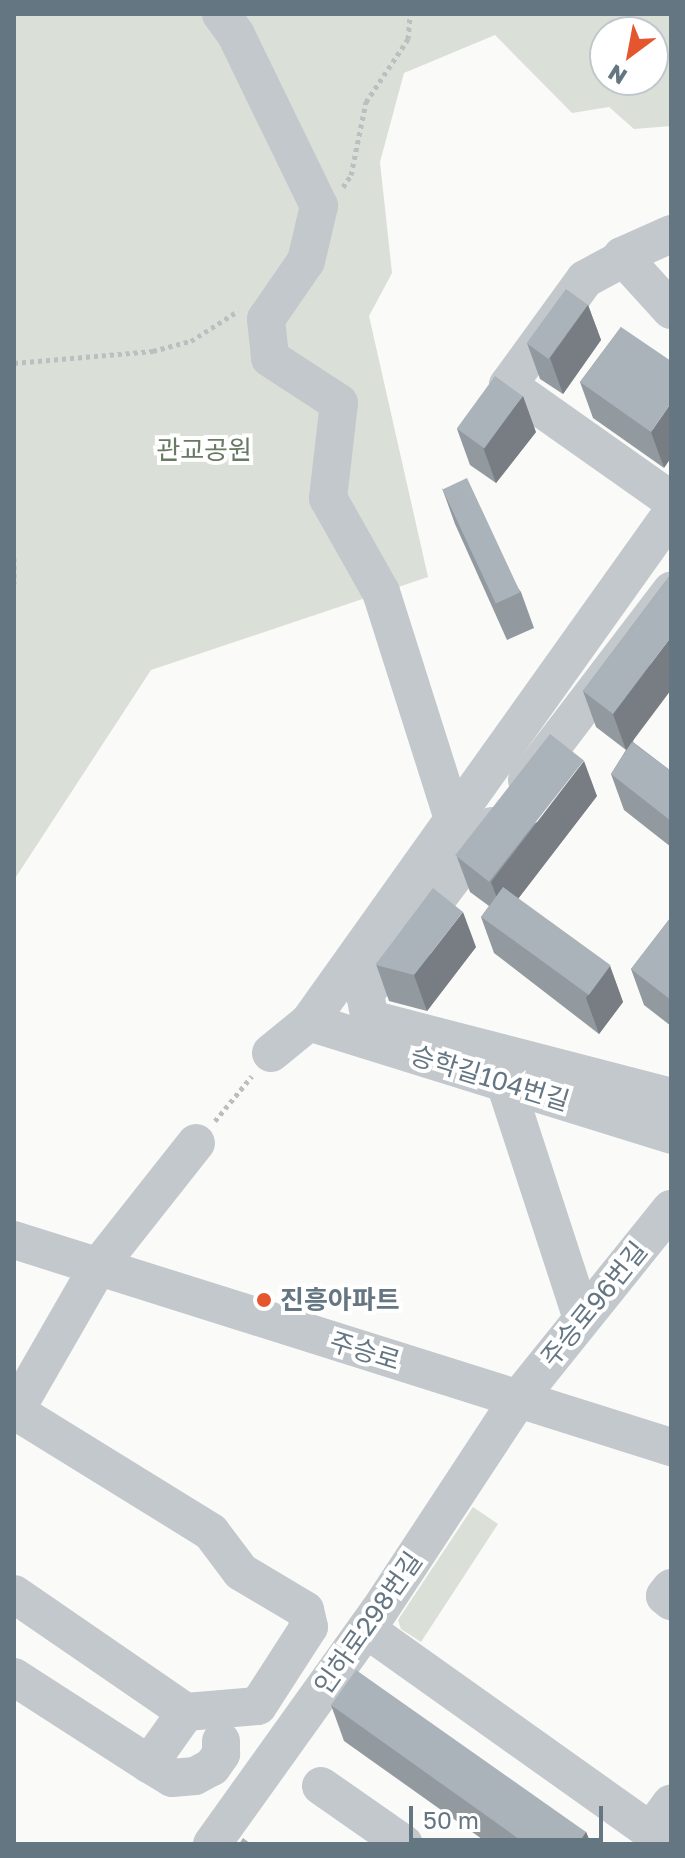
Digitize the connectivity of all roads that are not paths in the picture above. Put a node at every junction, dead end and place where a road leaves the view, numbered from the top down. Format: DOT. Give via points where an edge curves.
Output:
graph roads {
  1 [pos="221,14"];
  2 [pos="671,234"];
  3 [pos="624,258"];
  4 [pos="671,310"];
  5 [pos="671,500"];
  6 [pos="671,514"];
  7 [pos="671,591"];
  8 [pos="453,819"];
  9 [pos="309,1022"];
  10 [pos="271,1053"];
  11 [pos="505,1069"];
  12 [pos="671,1097"];
  13 [pos="671,1135"];
  14 [pos="196,1143"];
  15 [pos="671,1209"];
  16 [pos="14,1240"];
  17 [pos="98,1267"];
  18 [pos="582,1319"];
  19 [pos="518,1399"];
  20 [pos="14,1412"];
  21 [pos="671,1447"];
  22 [pos="671,1588"];
  23 [pos="14,1594"];
  24 [pos="671,1601"];
  25 [pos="366,1629"];
  26 [pos="14,1677"];
  27 [pos="186,1712"];
  28 [pos="221,1741"];
  29 [pos="149,1764"];
  30 [pos="321,1786"];
  31 [pos="663,1826"];
  32 [pos="212,1844"];
  33 [pos="404,1844"];
  1 -- 8 [label="street" via="319,208 306,261 266,319 270,358 339,403 328,498 381,592"];
  2 -- 3 [label="street"];
  3 -- 4 [label="street"];
  3 -- 5 [label="street" via="585,279 508,385"];
  6 -- 8 [label="street"];
  7 -- 11 [label="street" via="365,994 370,1019"];
  8 -- 9 [label="street"];
  9 -- 10 [label="street"];
  9 -- 11 [label="street, 승학길104번길"];
  11 -- 12 [label="street"];
  11 -- 13 [label="street, 승학길104번길"];
  11 -- 18 [label="street"];
  14 -- 17 [label="street"];
  15 -- 18 [label="street, 주승로96번길"];
  16 -- 17 [label="street, 주승로"];
  17 -- 19 [label="street, 주승로"];
  17 -- 20 [label="street"];
  18 -- 19 [label="street, 주승로96번길"];
  19 -- 21 [label="street, 주승로"];
  19 -- 25 [label="street, 인하로298번길"];
  20 -- 27 [label="street" via="211,1532 241,1572 305,1610 309,1627 258,1706"];
  22 -- 24 [label="street" via="665,1596"];
  23 -- 27 [label="street"];
  25 -- 31 [label="street"];
  25 -- 32 [label="street, 인하로298번길"];
  26 -- 29 [label="street"];
  27 -- 29 [label="street"];
  28 -- 29 [label="street" via="221,1754 212,1767 195,1776 172,1778"];
  30 -- 33 [label="street"];
}
